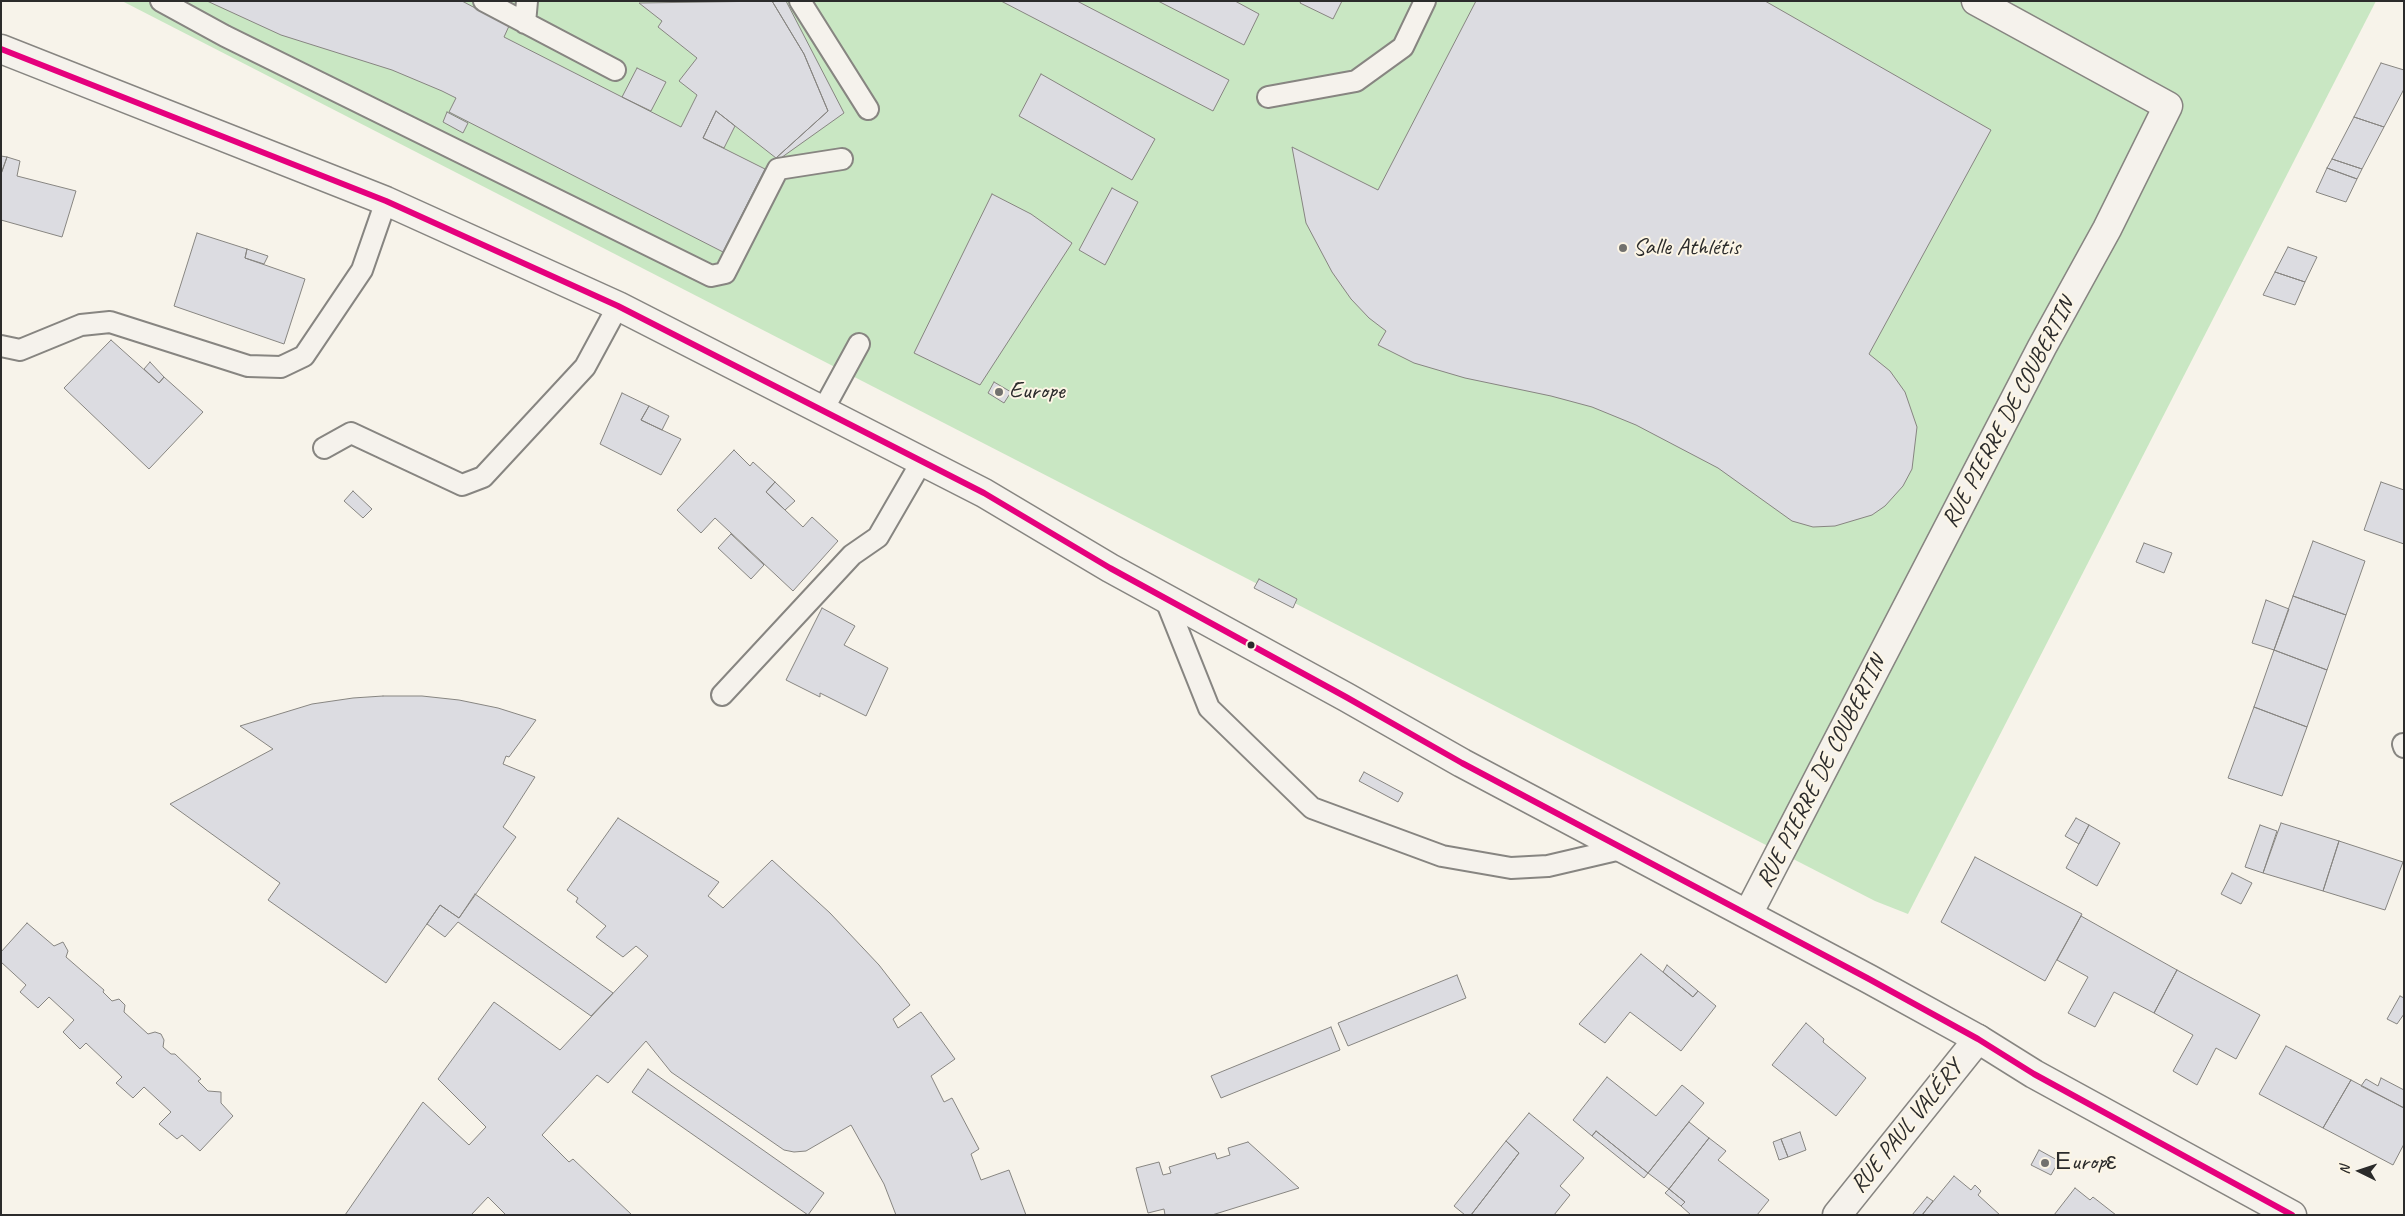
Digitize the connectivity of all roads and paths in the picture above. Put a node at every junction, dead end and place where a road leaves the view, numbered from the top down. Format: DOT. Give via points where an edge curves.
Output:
graph roads {
  1 [pos="161,1"];
  2 [pos="484,1"];
  3 [pos="526,1"];
  4 [pos="800,1"];
  5 [pos="1425,1"];
  6 [pos="1976,1"];
  7 [pos="525,23"];
  8 [pos="1,49"];
  9 [pos="615,70"];
  10 [pos="1268,97"];
  11 [pos="868,109"];
  12 [pos="842,159"];
  13 [pos="386,201"];
  14 [pos="618,306"];
  15 [pos="858,344"];
  16 [pos="1,346"];
  17 [pos="823,410"];
  18 [pos="324,448"];
  19 [pos="922,461"];
  20 [pos="1165,598"];
  21 [pos="722,695"];
  22 [pos="2403,744"];
  23 [pos="2404,747"];
  24 [pos="1625,848"];
  25 [pos="1748,914"];
  26 [pos="1978,1039"];
  27 [pos="1837,1215"];
  28 [pos="2292,1215"];
  1 -- 12 [label="lane" via="225,36 711,276 725,273 778,168"];
  2 -- 7 [label="lane"];
  3 -- 7 [label="lane"];
  4 -- 11 [label="lane"];
  5 -- 10 [label="lane" via="1403,47 1356,81"];
  6 -- 25 [label="street, RUE PIERRE DE COUBERTIN" via="2168,106 2107,229 2042,347"];
  7 -- 9 [label="lane"];
  8 -- 13 [label="street"];
  13 -- 14 [label="street"];
  13 -- 16 [label="lane" via="362,270 304,356 281,367 248,366 110,322 81,325 20,350"];
  14 -- 17 [label="street"];
  14 -- 18 [label="lane" via="585,367 483,477 462,485 351,433"];
  15 -- 17 [label="lane"];
  17 -- 19 [label="street"];
  19 -- 20 [label="street" via="984,493"];
  19 -- 21 [label="lane" via="878,537 852,555"];
  20 -- 24 [label="street" via="1462,764"];
  20 -- 24 [label="lane" via="1209,708 1312,808 1442,856 1511,868 1548,866"];
  22 -- 23 [label="lane"];
  24 -- 25 [label="street"];
  25 -- 26 [label="street"];
  26 -- 27 [label="street, RUE PAUL VALÉRY"];
  26 -- 28 [label="street" via="2034,1074"];
}
